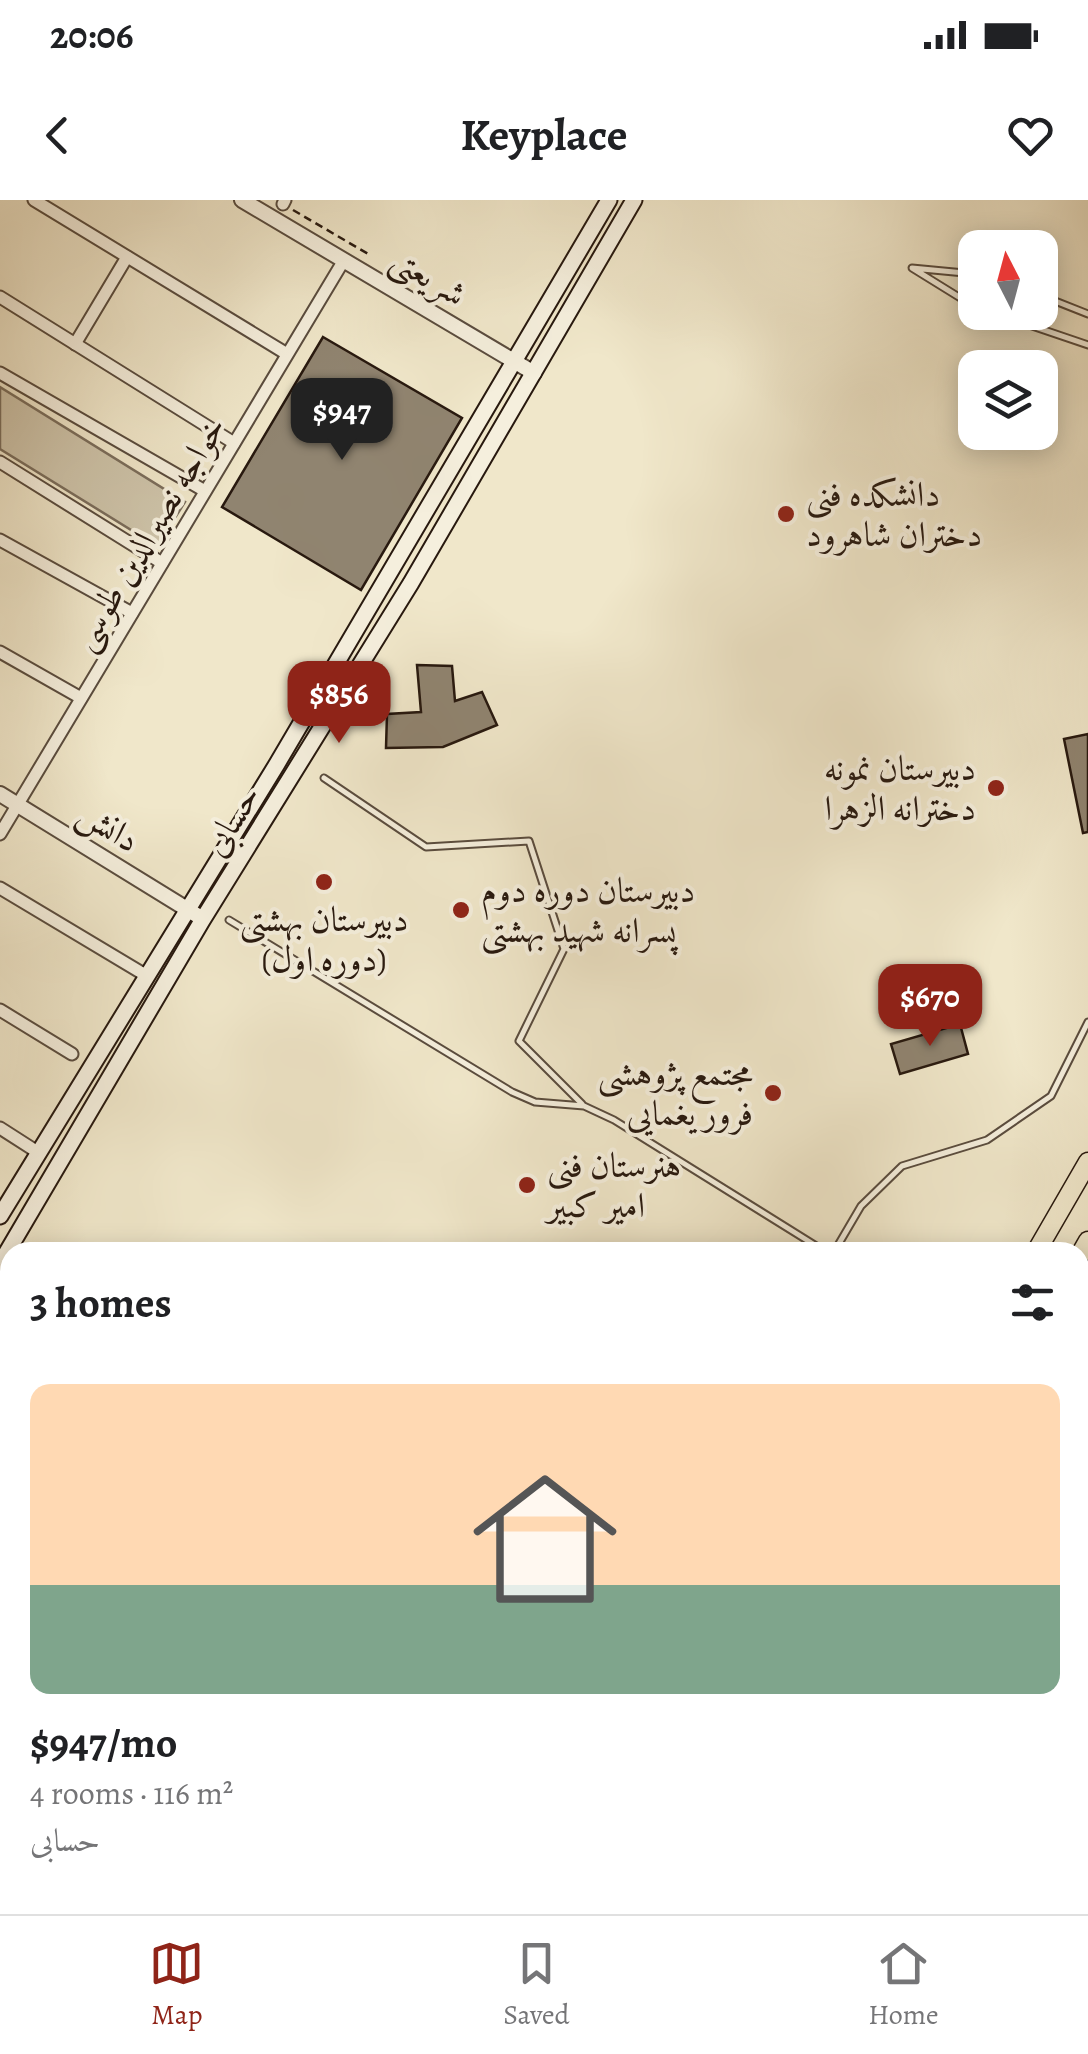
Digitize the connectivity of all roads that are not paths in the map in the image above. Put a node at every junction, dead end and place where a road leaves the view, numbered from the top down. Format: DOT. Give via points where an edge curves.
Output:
graph roads {
  1 [pos="34,200"];
  2 [pos="242,200"];
  3 [pos="608,200"];
  4 [pos="634,200"];
  5 [pos="127,257"];
  6 [pos="344,260"];
  7 [pos="958,272"];
  8 [pos="958,296"];
  9 [pos="0,297"];
  10 [pos="1058,302"];
  11 [pos="1088,314"];
  12 [pos="1043,330"];
  13 [pos="75,344"];
  14 [pos="1088,345"];
  15 [pos="287,354"];
  16 [pos="514,361"];
  17 [pos="0,373"];
  18 [pos="534,373"];
  19 [pos="234,444"];
  20 [pos="0,462"];
  21 [pos="205,491"];
  22 [pos="0,540"];
  23 [pos="162,564"];
  24 [pos="132,613"];
  25 [pos="0,652"];
  26 [pos="82,698"];
  27 [pos="324,778"];
  28 [pos="0,794"];
  29 [pos="18,805"];
  30 [pos="0,834"];
  31 [pos="0,888"];
  32 [pos="186,909"];
  33 [pos="203,919"];
  34 [pos="229,920"];
  35 [pos="147,976"];
  36 [pos="0,1010"];
  37 [pos="1088,1022"];
  38 [pos="72,1054"];
  39 [pos="584,1106"];
  40 [pos="0,1128"];
  41 [pos="39,1153"];
  42 [pos="1088,1162"];
  43 [pos="0,1216"];
  44 [pos="13,1242"];
  45 [pos="810,1242"];
  46 [pos="840,1242"];
  47 [pos="1042,1242"];
  1 -- 5 [label="street"];
  2 -- 6 [label="street, شریعتی"];
  3 -- 16 [label="main road, حسابی"];
  4 -- 18 [label="main road, حسابی"];
  5 -- 13 [label="street"];
  5 -- 15 [label="street"];
  6 -- 15 [label="street, خواجه نصیرالدین طوسی"];
  6 -- 16 [label="street, شریعتی"];
  7 -- 8 [label="lane" via="912,268"];
  9 -- 13 [label="street"];
  10 -- 11 [label="lane"];
  12 -- 14 [label="lane"];
  13 -- 19 [label="street"];
  15 -- 19 [label="street, خواجه نصیرالدین طوسی"];
  16 -- 18 [label="street, شریعتی"];
  16 -- 32 [label="main road, حسابی"];
  17 -- 21 [label="street"];
  18 -- 33 [label="main road, حسابی"];
  19 -- 21 [label="street, خواجه نصیرالدین طوسی"];
  20 -- 23 [label="street"];
  21 -- 23 [label="street, خواجه نصیرالدین طوسی"];
  22 -- 24 [label="street"];
  23 -- 24 [label="street, خواجه نصیرالدین طوسی"];
  24 -- 26 [label="street, خواجه نصیرالدین طوسی"];
  25 -- 26 [label="street"];
  26 -- 29 [label="street, خواجه نصیرالدین طوسی"];
  27 -- 39 [label="lane" via="426,847 529,841 564,949 520,1042"];
  28 -- 29 [label="street, دانش"];
  29 -- 30 [label="street, خواجه نصیرالدین طوسی"];
  29 -- 32 [label="street, دانش"];
  31 -- 35 [label="street"];
  32 -- 33 [label="street, دانش"];
  32 -- 35 [label="main road, حسابی"];
  33 -- 44 [label="main road, حسابی"];
  34 -- 39 [label="lane" via="512,1092 534,1102"];
  35 -- 41 [label="main road, حسابی"];
  36 -- 38 [label="street"];
  37 -- 46 [label="lane" via="1051,1096 987,1140 902,1166 861,1206"];
  39 -- 45 [label="lane"];
  40 -- 41 [label="street"];
  41 -- 43 [label="main road, حسابی"];
  42 -- 47 [label="highway"];
}
